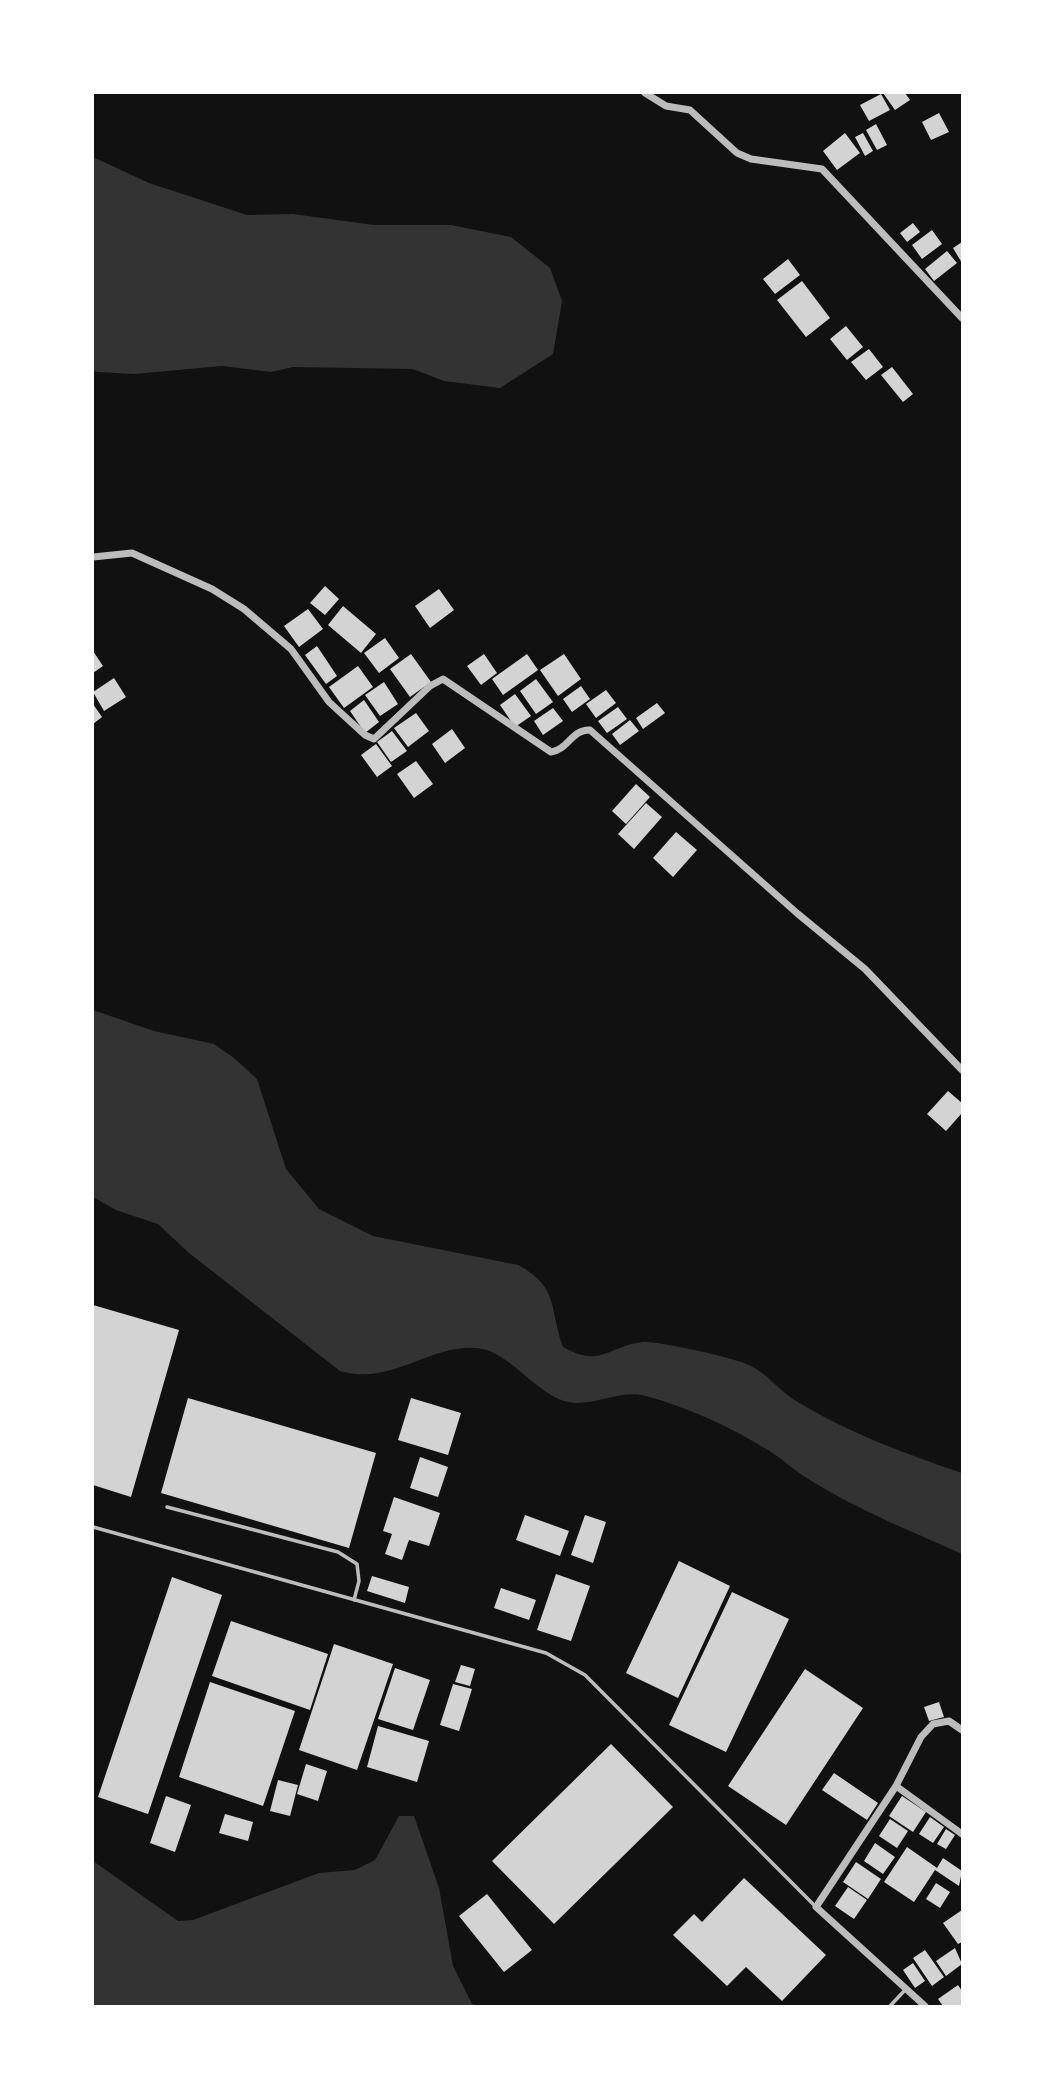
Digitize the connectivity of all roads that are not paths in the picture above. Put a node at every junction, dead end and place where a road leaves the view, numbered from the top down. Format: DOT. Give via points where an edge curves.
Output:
graph roads {
  1 [pos="645,93"];
  2 [pos="962,318"];
  3 [pos="93,557"];
  4 [pos="962,1070"];
  5 [pos="167,1507"];
  6 [pos="93,1527"];
  7 [pos="354,1600"];
  8 [pos="962,1730"];
  9 [pos="896,1786"];
  10 [pos="962,1834"];
  11 [pos="816,1908"];
  12 [pos="906,1989"];
  13 [pos="890,2006"];
  14 [pos="925,2006"];
  1 -- 2 [label="street" via="666,106 690,110 737,153 822,169"];
  3 -- 4 [label="street" via="132,553 212,589 244,609 291,649 329,702 374,739 443,679 551,752 561,749 578,732 590,730 864,969"];
  5 -- 7 [label="lane" via="338,1552 357,1564"];
  6 -- 7 [label="lane"];
  7 -- 11 [label="lane" via="546,1653 585,1675"];
  8 -- 9 [label="street" via="949,1721 933,1724 921,1737"];
  9 -- 10 [label="street"];
  9 -- 11 [label="street"];
  11 -- 12 [label="street"];
  12 -- 13 [label="lane"];
  12 -- 14 [label="street"];
}
